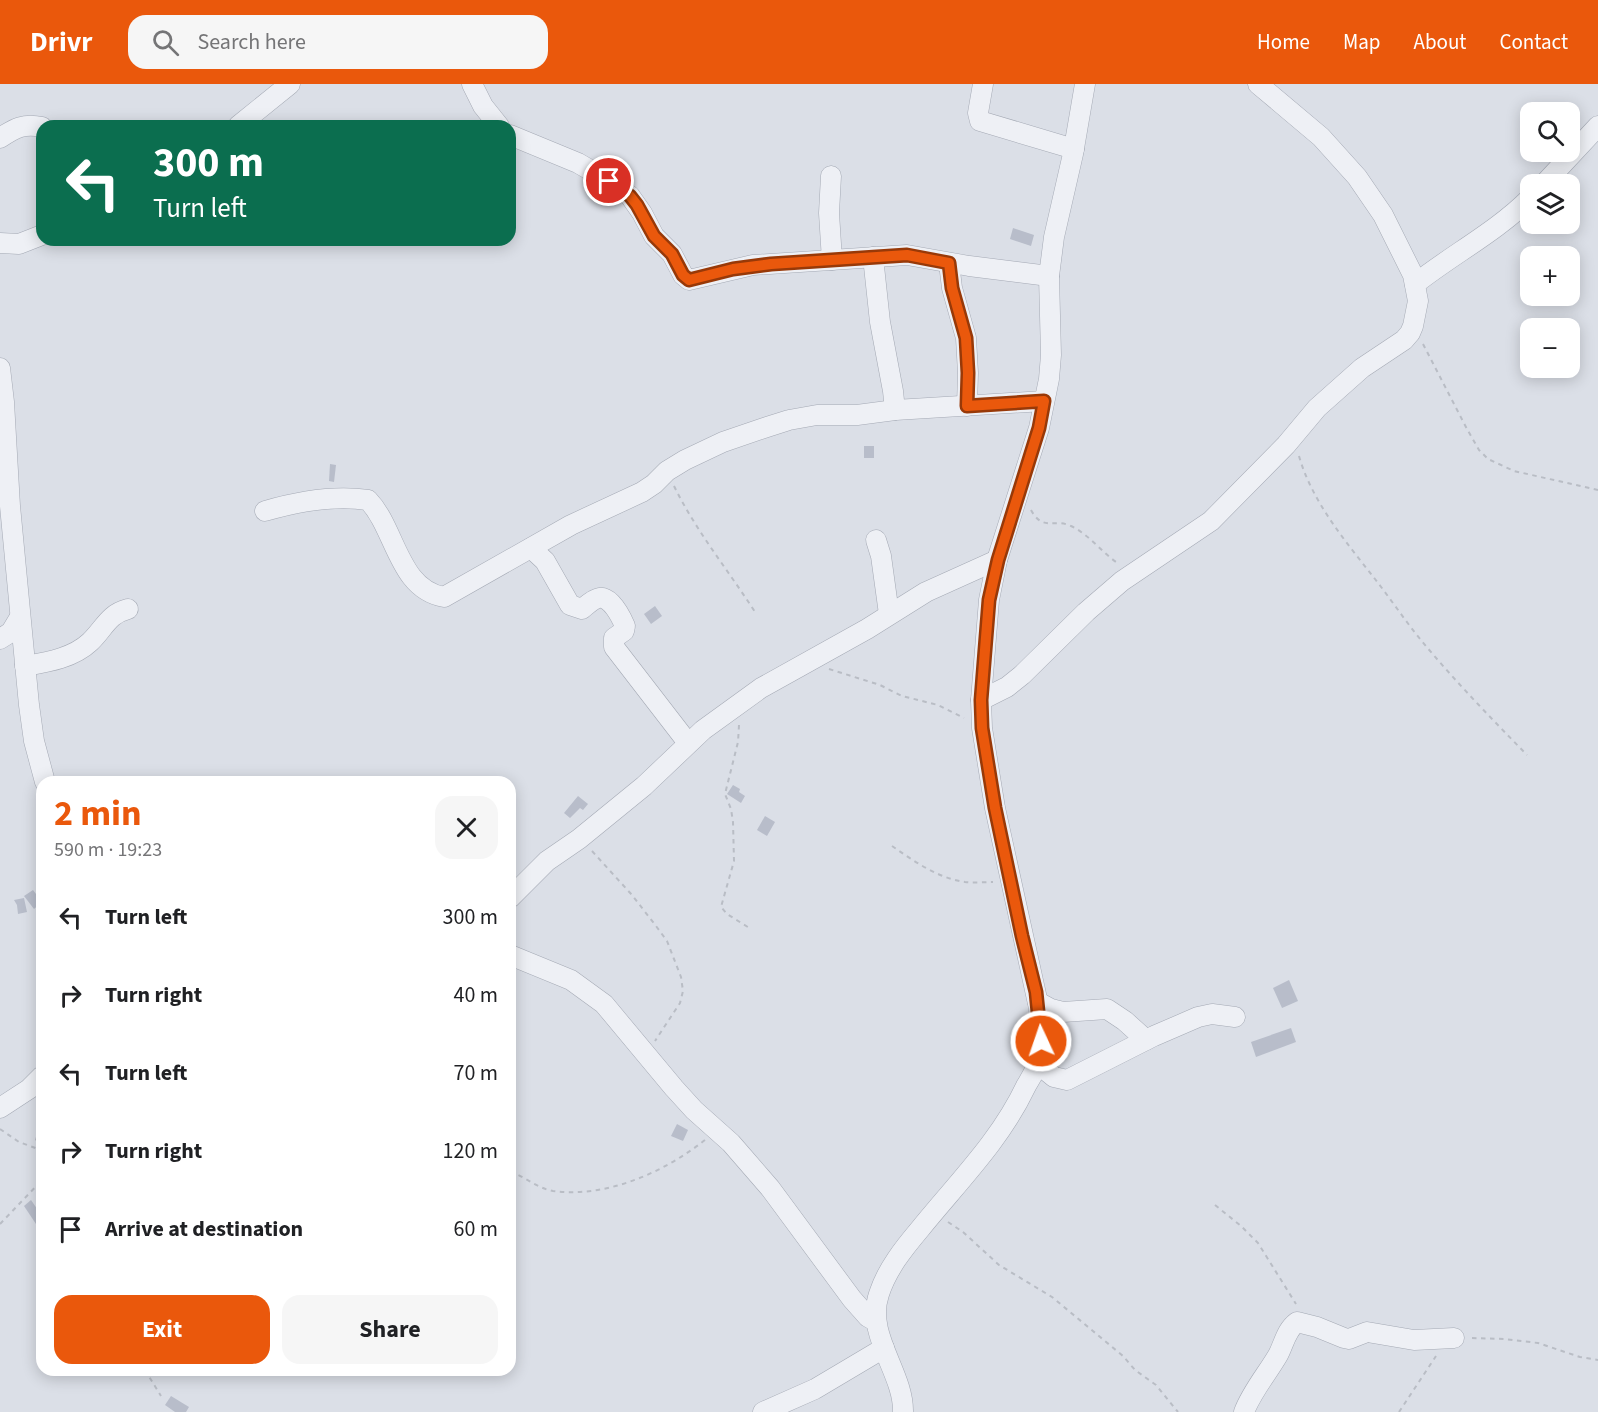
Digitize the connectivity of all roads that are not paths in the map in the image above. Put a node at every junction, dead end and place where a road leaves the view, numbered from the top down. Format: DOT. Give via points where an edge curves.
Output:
graph roads {
  1 [pos="290,84"];
  2 [pos="472,84"];
  3 [pos="983,84"];
  4 [pos="1085,84"];
  5 [pos="1258,84"];
  6 [pos="245,120"];
  7 [pos="494,120"];
  8 [pos="36,125"];
  9 [pos="1598,126"];
  10 [pos="516,137"];
  11 [pos="0,138"];
  12 [pos="1074,149"];
  13 [pos="1553,174"];
  14 [pos="831,176"];
  15 [pos="1520,206"];
  16 [pos="36,237"];
  17 [pos="0,243"];
  18 [pos="873,257"];
  19 [pos="832,260"];
  20 [pos="949,263"];
  21 [pos="1049,276"];
  22 [pos="1415,284"];
  23 [pos="0,369"];
  24 [pos="1044,401"];
  25 [pos="967,406"];
  26 [pos="895,410"];
  27 [pos="265,511"];
  28 [pos="876,540"];
  29 [pos="531,548"];
  30 [pos="998,560"];
  31 [pos="128,609"];
  32 [pos="889,614"];
  33 [pos="20,617"];
  34 [pos="0,639"];
  35 [pos="25,666"];
  36 [pos="981,700"];
  37 [pos="688,743"];
  38 [pos="43,776"];
  39 [pos="516,892"];
  40 [pos="516,957"];
  41 [pos="1038,1002"];
  42 [pos="1235,1017"];
  43 [pos="1146,1040"];
  44 [pos="1038,1064"];
  45 [pos="36,1082"];
  46 [pos="0,1108"];
  47 [pos="875,1321"];
  48 [pos="1450,1338"];
  49 [pos="884,1348"];
  50 [pos="763,1412"];
  51 [pos="903,1412"];
  52 [pos="1244,1412"];
  1 -- 6 [label="street"];
  2 -- 7 [label="street"];
  3 -- 12 [label="street" via="980,121"];
  4 -- 12 [label="street"];
  5 -- 22 [label="street" via="1321,137 1357,177 1383,215"];
  8 -- 11 [label="street" via="16,127"];
  9 -- 13 [label="street"];
  10 -- 19 [label="street" via="578,163 630,196 686,279 753,265"];
  12 -- 21 [label="street" via="1053,237"];
  14 -- 19 [label="street"];
  15 -- 22 [label="street"];
  16 -- 17 [label="street" via="19,244"];
  18 -- 19 [label="street"];
  18 -- 20 [label="street" via="907,255"];
  18 -- 26 [label="street"];
  20 -- 21 [label="street"];
  20 -- 25 [label="street" via="966,338"];
  21 -- 24 [label="street" via="1051,355"];
  22 -- 36 [label="street" via="1418,301 1413,326 1404,340 1335,392 1211,521 1134,573 1086,612 1022,675"];
  23 -- 33 [label="street"];
  24 -- 25 [label="street"];
  24 -- 30 [label="street"];
  25 -- 26 [label="street"];
  26 -- 29 [label="street" via="789,420 723,442 685,459 642,492"];
  27 -- 29 [label="street" via="335,499 368,500 409,576 441,597"];
  28 -- 32 [label="street"];
  29 -- 37 [label="street" via="545,561 570,605 582,609 599,598 612,604 625,626 614,638 614,647"];
  30 -- 32 [label="street"];
  30 -- 36 [label="street" via="989,600"];
  31 -- 35 [label="street" via="113,615 78,651"];
  32 -- 37 [label="street" via="761,688"];
  33 -- 34 [label="street"];
  33 -- 35 [label="street"];
  35 -- 38 [label="street" via="34,741"];
  36 -- 41 [label="street" via="995,808"];
  37 -- 39 [label="street" via="644,786 547,861"];
  40 -- 47 [label="street" via="571,980 604,1004 694,1110 770,1188 852,1299"];
  41 -- 43 [label="street" via="1063,1012 1107,1009"];
  41 -- 44 [label="street"];
  42 -- 43 [label="street" via="1198,1017"];
  43 -- 44 [label="street" via="1067,1080 1054,1077"];
  44 -- 47 [label="street" via="985,1153 887,1273"];
  45 -- 46 [label="street"];
  47 -- 49 [label="street"];
  48 -- 52 [label="street" via="1405,1340 1367,1332 1349,1339 1302,1322 1294,1324"];
  49 -- 50 [label="street" via="815,1389"];
  49 -- 51 [label="street"];
}
